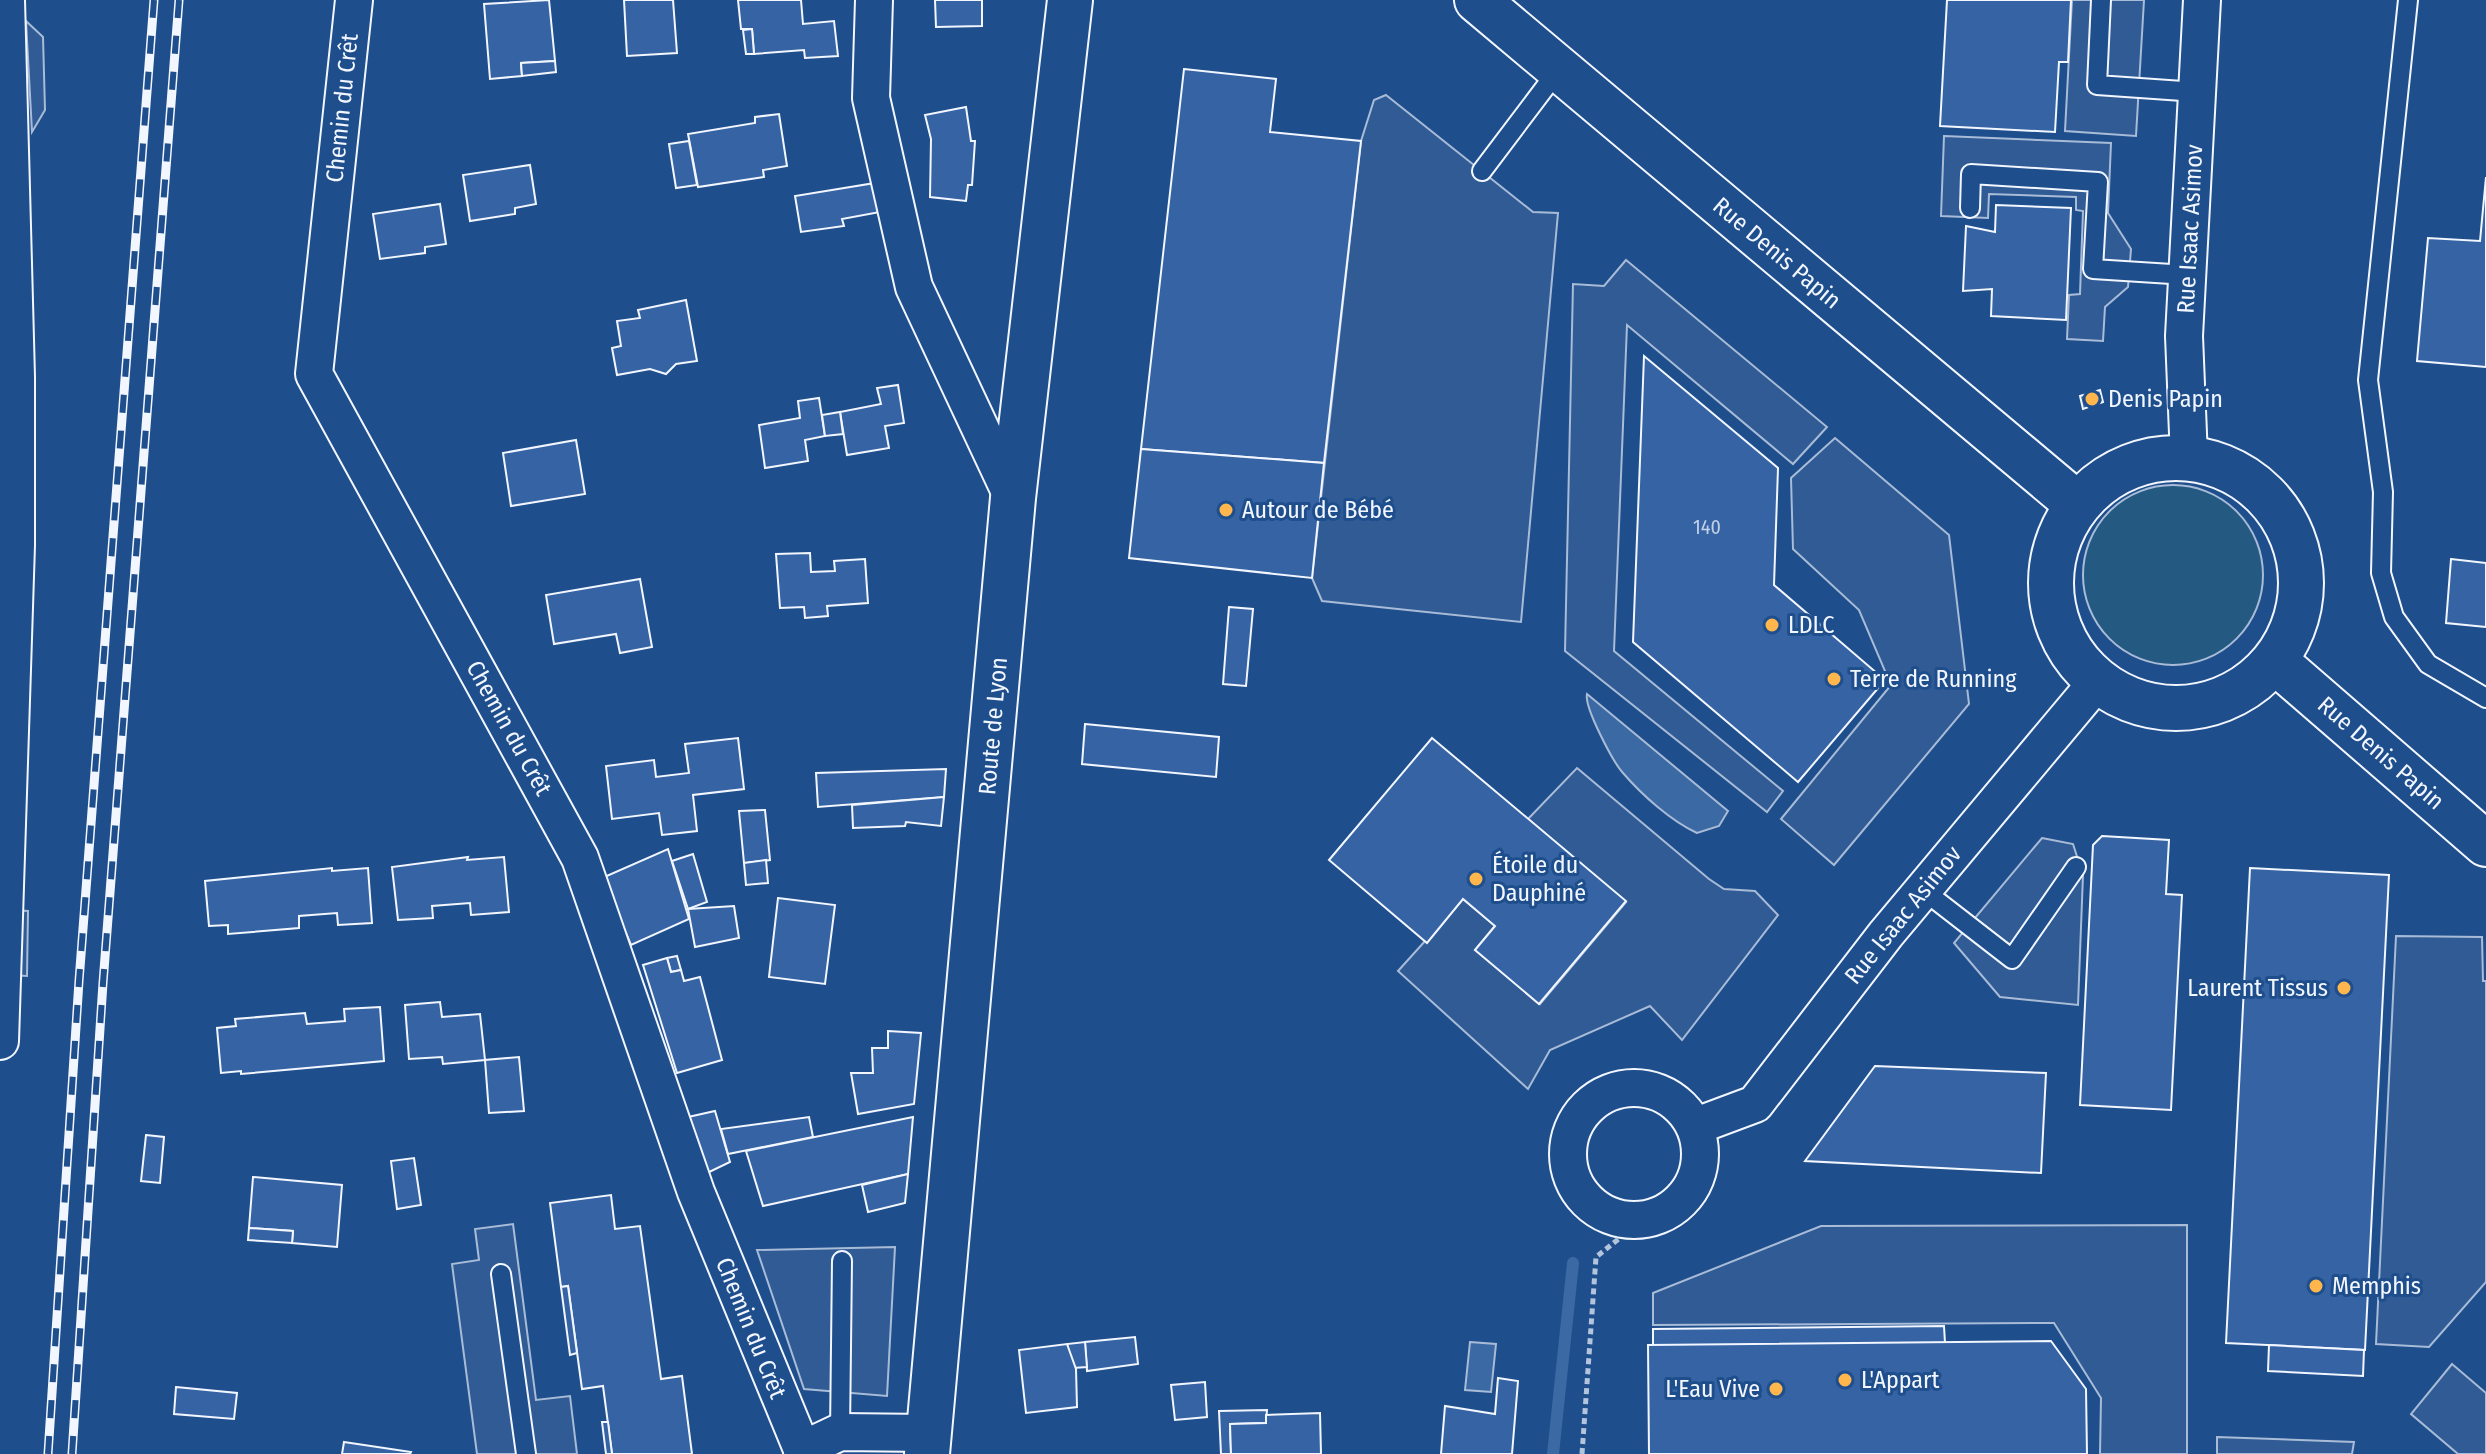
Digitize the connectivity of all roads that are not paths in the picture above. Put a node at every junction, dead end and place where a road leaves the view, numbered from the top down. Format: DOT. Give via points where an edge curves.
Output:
graph roads {
  1 [pos="6,0"];
  2 [pos="354,0"];
  3 [pos="874,0"];
  4 [pos="1070,0"];
  5 [pos="1477,0"];
  6 [pos="2101,0"];
  7 [pos="2202,0"];
  8 [pos="2408,0"];
  9 [pos="1559,69"];
  10 [pos="2197,92"];
  11 [pos="1482,171"];
  12 [pos="1970,208"];
  13 [pos="2187,275"];
  14 [pos="8,378"];
  15 [pos="2189,458"];
  16 [pos="1013,498"];
  17 [pos="2077,504"];
  18 [pos="2276,662"];
  19 [pos="2097,682"];
  20 [pos="2486,698"];
  21 [pos="2486,844"];
  22 [pos="2076,867"];
  23 [pos="1923,890"];
  24 [pos="0,1041"];
  25 [pos="1696,1126"];
  26 [pos="842,1261"];
  27 [pos="501,1274"];
  28 [pos="840,1432"];
  29 [pos="928,1443"];
  30 [pos="803,1452"];
  31 [pos="526,1454"];
  1 -- 14 [label="street"];
  2 -- 30 [label="street, Chemin du Crêt" via="314,374 580,858 696,1192"];
  3 -- 16 [label="street" via="871,98 914,287"];
  4 -- 16 [label="street, Route de Lyon"];
  5 -- 9 [label="street, Rue Denis Papin"];
  6 -- 10 [label="lane" via="2097,85"];
  7 -- 10 [label="street, Rue Isaac Asimov"];
  8 -- 20 [label="lane" via="2368,380 2383,492 2381,573 2394,617 2428,664"];
  9 -- 11 [label="lane"];
  9 -- 17 [label="street, Rue Denis Papin"];
  10 -- 13 [label="street, Rue Isaac Asimov"];
  12 -- 13 [label="lane" via="1971,174 2098,182 2093,269"];
  13 -- 15 [label="street, Rue Isaac Asimov"];
  14 -- 24 [label="street" via="16,545"];
  15 -- 17 [label="street" via="2147,460 2108,476"];
  15 -- 18 [label="street" via="2228,469 2262,492 2287,525 2300,565 2299,606"];
  16 -- 29 [label="street, Route de Lyon"];
  17 -- 19 [label="street" via="2054,548 2050,597 2066,644"];
  18 -- 19 [label="street" via="2221,701 2178,709 2135,703"];
  18 -- 21 [label="street, Rue Denis Papin"];
  19 -- 23 [label="street, Rue Isaac Asimov"];
  22 -- 23 [label="lane" via="2012,959"];
  23 -- 25 [label="street, Rue Isaac Asimov" via="1755,1104"];
  26 -- 28 [label="lane"];
  27 -- 31 [label="lane"];
  28 -- 29 [label="street, Chemin du Crêt"];
  28 -- 30 [label="street, Chemin du Crêt"];
}
